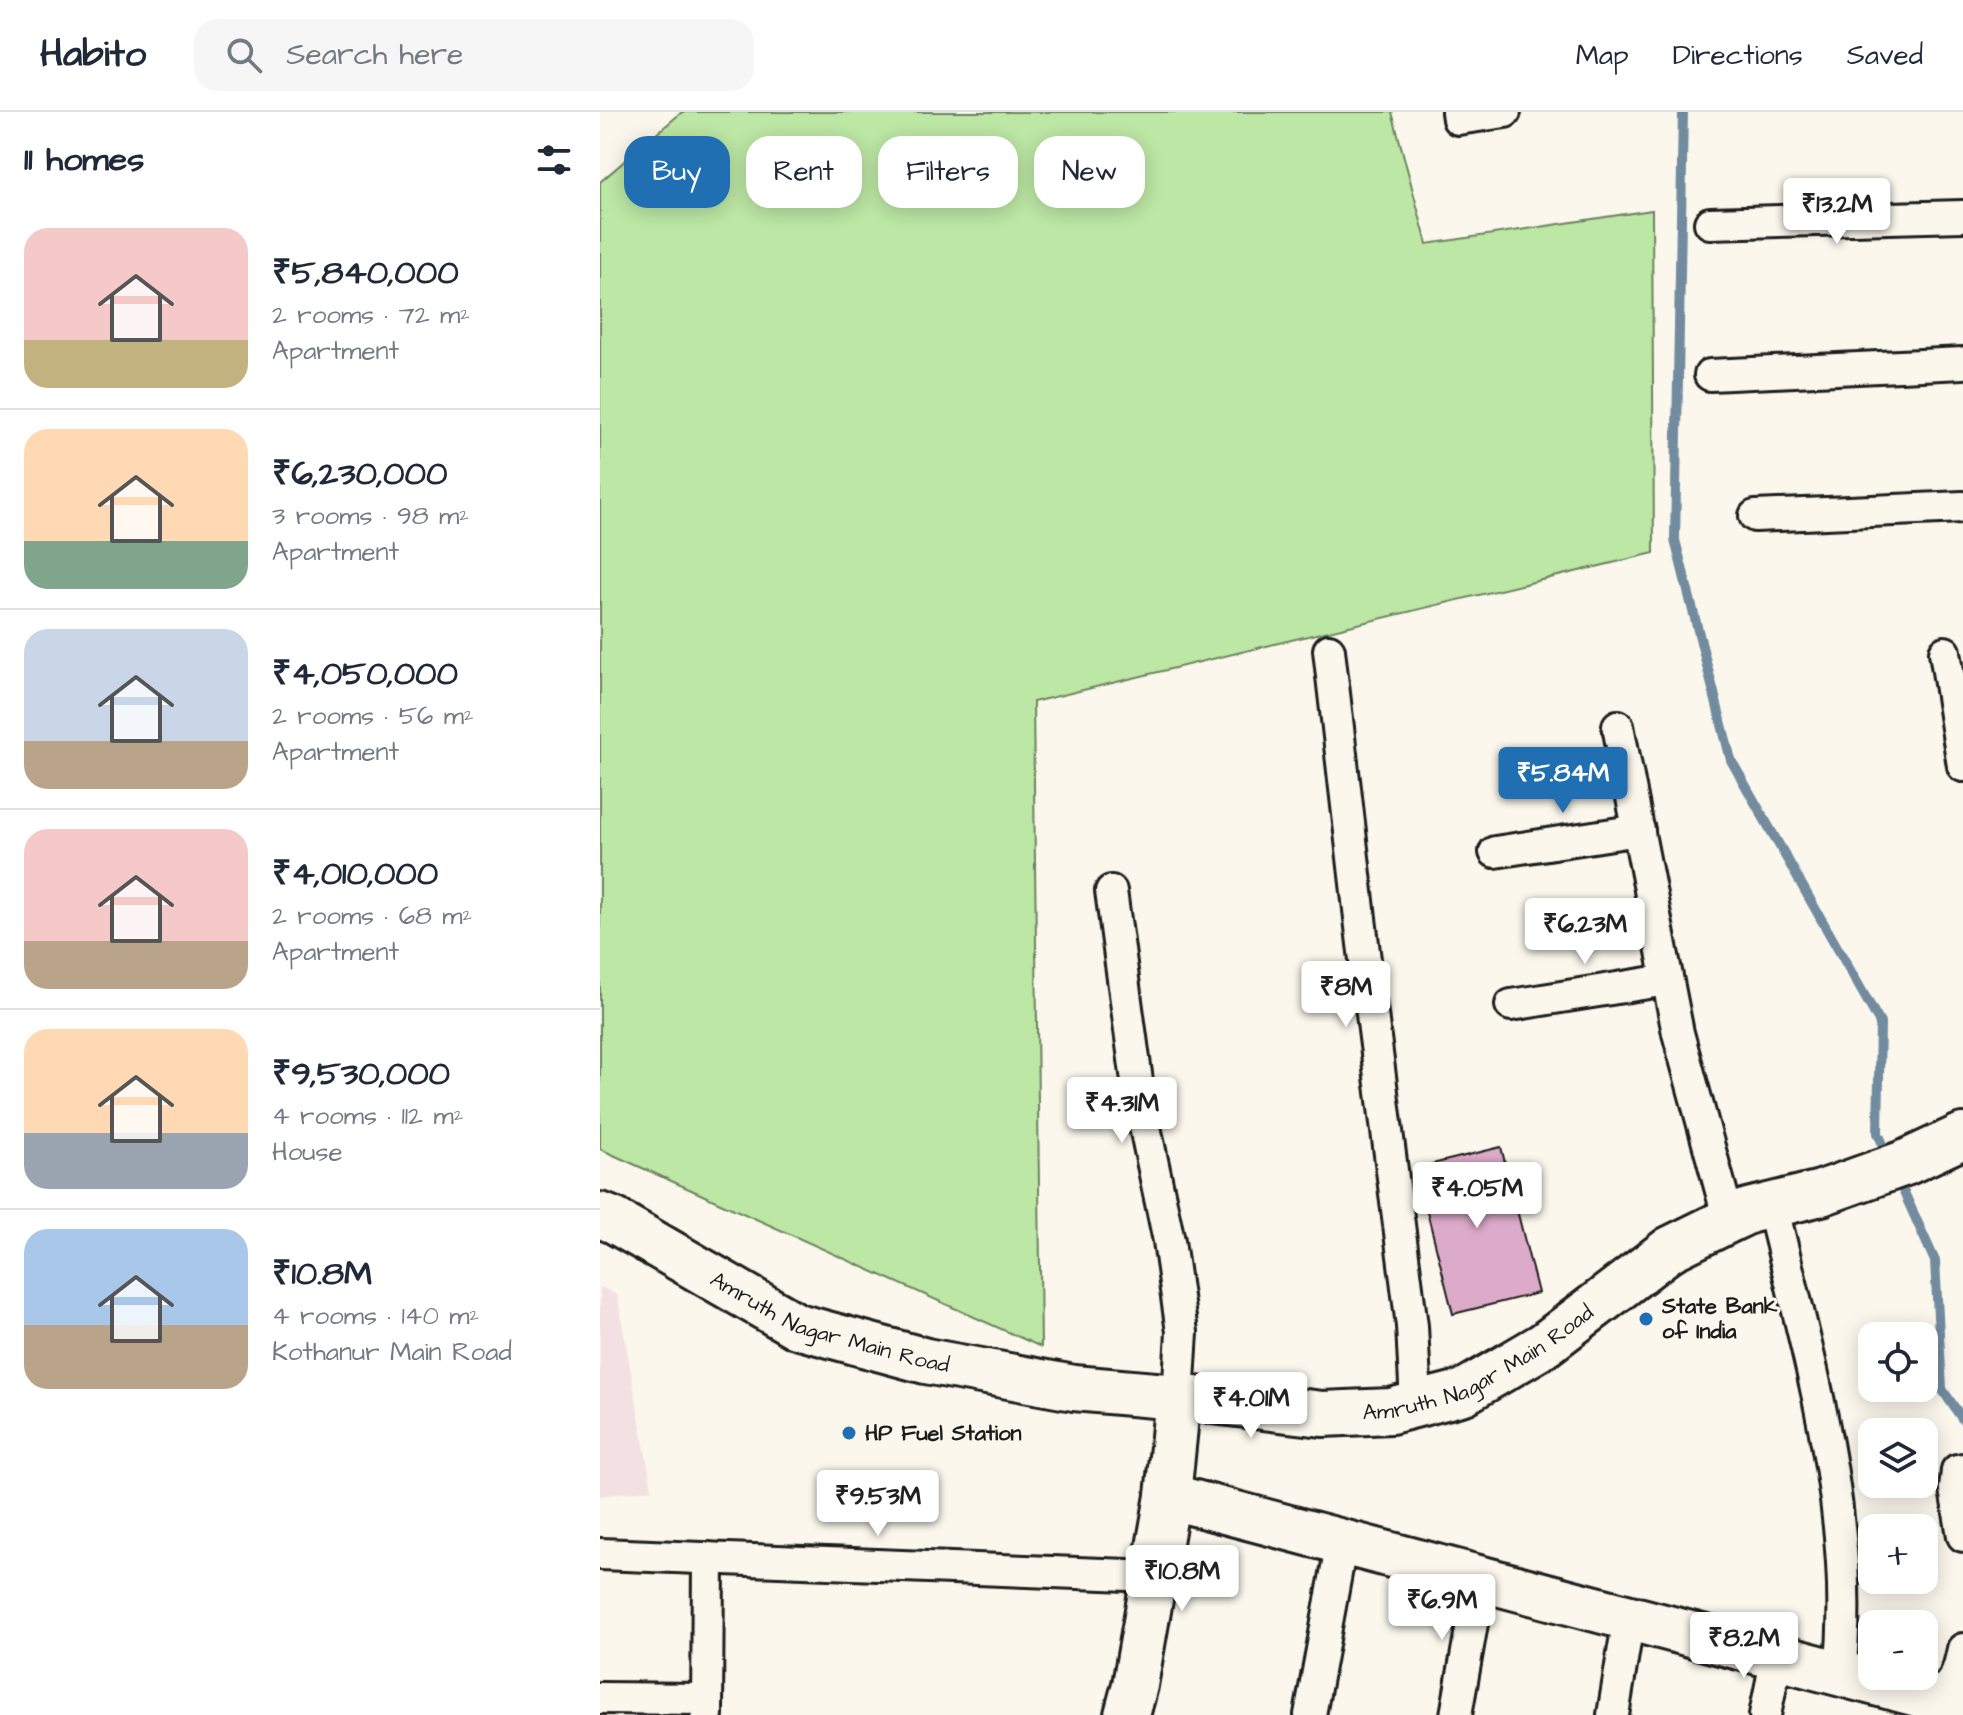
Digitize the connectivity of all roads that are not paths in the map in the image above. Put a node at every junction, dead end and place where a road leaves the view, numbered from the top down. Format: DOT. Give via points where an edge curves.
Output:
graph roads {
  1 [pos="1457,112"];
  2 [pos="1505,112"];
  3 [pos="1963,216"];
  4 [pos="1710,223"];
  5 [pos="1963,363"];
  6 [pos="1710,375"];
  7 [pos="1963,507"];
  8 [pos="1755,516"];
  9 [pos="1329,650"];
  10 [pos="1945,652"];
  11 [pos="1618,726"];
  12 [pos="1963,766"];
  13 [pos="1639,830"];
  14 [pos="1495,852"];
  15 [pos="1111,891"];
  16 [pos="1667,980"];
  17 [pos="1511,1005"];
  18 [pos="1963,1136"];
  19 [pos="1772,1205"];
  20 [pos="600,1215"];
  21 [pos="1729,1220"];
  22 [pos="1178,1397"];
  23 [pos="1416,1404"];
  24 [pos="1963,1469"];
  25 [pos="1168,1496"];
  26 [pos="1963,1536"];
  27 [pos="1342,1541"];
  28 [pos="600,1554"];
  29 [pos="708,1558"];
  30 [pos="1154,1576"];
  31 [pos="1480,1578"];
  32 [pos="1629,1617"];
  33 [pos="1963,1649"];
  34 [pos="1777,1656"];
  35 [pos="1840,1673"];
  36 [pos="600,1698"];
  37 [pos="1947,1701"];
  38 [pos="707,1707"];
  39 [pos="1127,1715"];
  40 [pos="1310,1715"];
  41 [pos="1456,1715"];
  42 [pos="1613,1715"];
  43 [pos="1765,1715"];
  1 -- 2 [label="street" via="1458,119"];
  3 -- 4 [label="street"];
  5 -- 6 [label="street"];
  7 -- 8 [label="street"];
  9 -- 23 [label="street" via="1412,1326"];
  10 -- 12 [label="street"];
  11 -- 13 [label="street"];
  13 -- 14 [label="street"];
  13 -- 16 [label="street"];
  15 -- 22 [label="street" via="1140,1103 1182,1332"];
  16 -- 17 [label="street"];
  16 -- 21 [label="street"];
  18 -- 19 [label="main road, Amruth Nagar Main Road" via="1892,1168"];
  19 -- 21 [label="main road, Amruth Nagar Main Road"];
  19 -- 35 [label="street" via="1815,1383 1834,1489 1843,1575"];
  20 -- 22 [label="main road, Amruth Nagar Main Road" via="797,1326 941,1364 1074,1388"];
  21 -- 23 [label="main road, Amruth Nagar Main Road" via="1670,1249 1544,1345 1464,1392"];
  22 -- 23 [label="main road, Amruth Nagar Main Road" via="1323,1414 1391,1411"];
  22 -- 25 [label="main road"];
  24 -- 26 [label="street" via="1957,1470 1955,1489"];
  25 -- 27 [label="main road"];
  25 -- 30 [label="main road"];
  27 -- 31 [label="main road"];
  27 -- 40 [label="street"];
  28 -- 29 [label="street"];
  29 -- 30 [label="street"];
  29 -- 38 [label="street"];
  30 -- 39 [label="main road"];
  31 -- 32 [label="main road"];
  31 -- 41 [label="street"];
  32 -- 34 [label="main road"];
  32 -- 42 [label="street"];
  33 -- 37 [label="street"];
  34 -- 35 [label="main road"];
  34 -- 43 [label="street"];
  35 -- 37 [label="main road"];
  36 -- 38 [label="street"];
}
